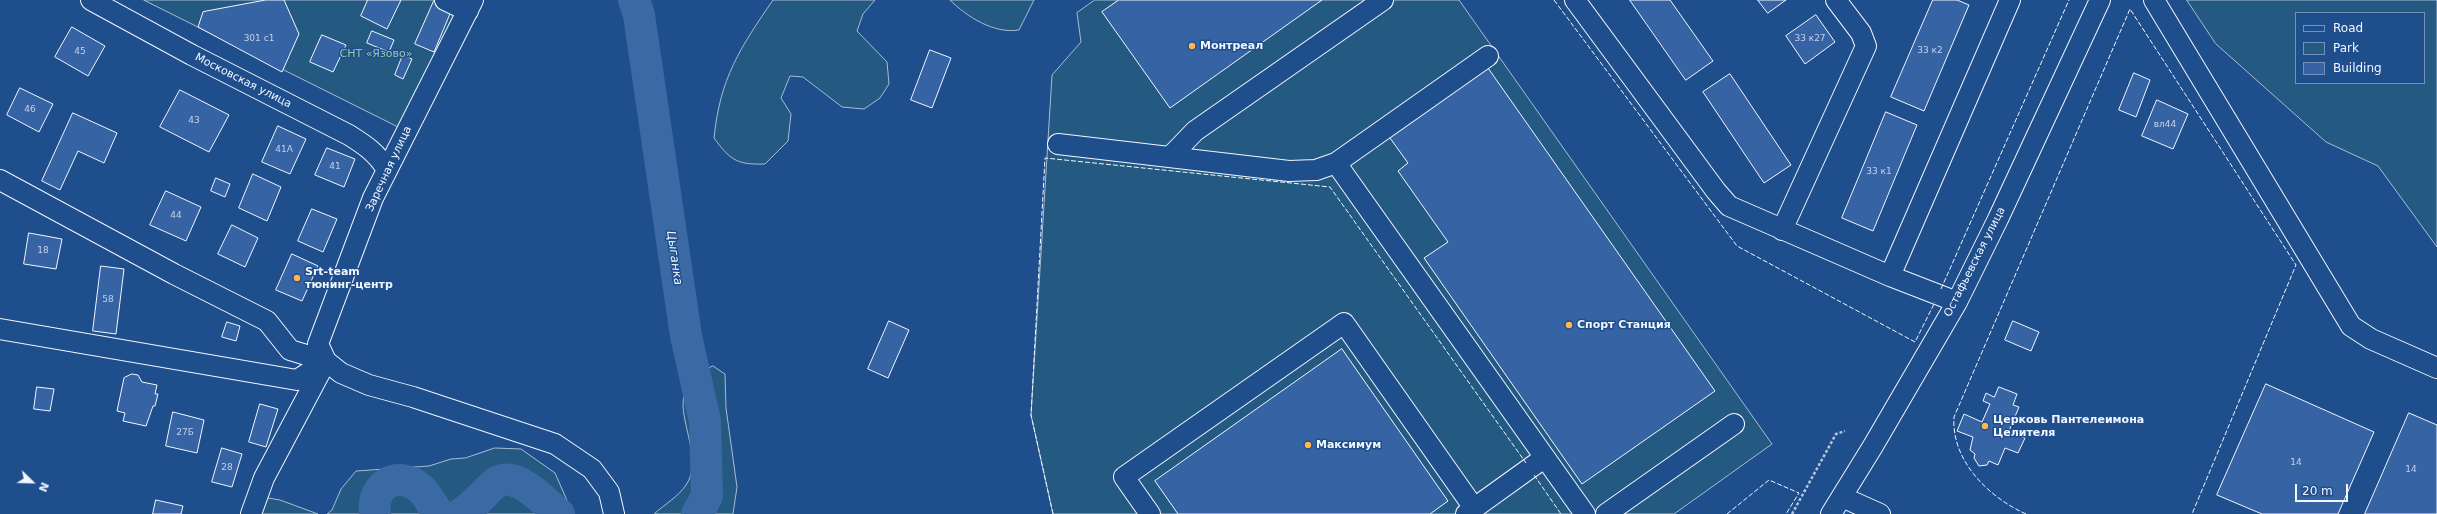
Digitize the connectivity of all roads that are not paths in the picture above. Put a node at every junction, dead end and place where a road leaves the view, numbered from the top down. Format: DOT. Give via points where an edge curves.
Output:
graph roads {
  1 [pos="91,0"];
  2 [pos="445,0"];
  3 [pos="1384,0"];
  4 [pos="1576,0"];
  5 [pos="1836,0"];
  6 [pos="2010,0"];
  7 [pos="2100,0"];
  8 [pos="2154,0"];
  9 [pos="470,5"];
  10 [pos="1488,56"];
  11 [pos="1058,144"];
  12 [pos="1170,157"];
  13 [pos="1336,163"];
  14 [pos="387,170"];
  15 [pos="0,180"];
  16 [pos="1782,230"];
  17 [pos="1890,276"];
  18 [pos="1957,302"];
  19 [pos="0,329"];
  20 [pos="322,353"];
  21 [pos="2437,368"];
  22 [pos="1734,424"];
  23 [pos="1544,458"];
  24 [pos="1842,497"];
  25 [pos="1470,511"];
  26 [pos="251,514"];
  27 [pos="614,514"];
  28 [pos="1150,514"];
  29 [pos="1585,514"];
  30 [pos="1606,514"];
  31 [pos="1831,514"];
  32 [pos="1880,514"];
  1 -- 14 [label="street, Московская улица" via="349,135 368,146"];
  2 -- 9 [label="street"];
  3 -- 12 [label="street" via="1195,131"];
  4 -- 16 [label="street" via="1729,206"];
  5 -- 16 [label="street" via="1861,33 1866,46"];
  6 -- 17 [label="street"];
  7 -- 18 [label="street, Остафьевская улица"];
  8 -- 21 [label="street" via="2351,326 2371,339"];
  9 -- 14 [label="street, Заречная улица"];
  10 -- 13 [label="street"];
  11 -- 12 [label="street"];
  12 -- 13 [label="street" via="1289,170 1316,170"];
  13 -- 23 [label="street"];
  14 -- 20 [label="street, Заречная улица" via="373,198"];
  15 -- 20 [label="street" via="267,321 290,350"];
  16 -- 17 [label="street"];
  17 -- 18 [label="street"];
  18 -- 24 [label="street, Остафьевская улица"];
  19 -- 20 [label="street" via="297,380"];
  20 -- 26 [label="street, Заречная улица" via="264,478"];
  20 -- 27 [label="street" via="341,373 369,385 554,444 592,469 609,492"];
  22 -- 30 [label="street"];
  23 -- 25 [label="street"];
  23 -- 29 [label="street"];
  24 -- 31 [label="street, Остафьевская улица"];
  24 -- 32 [label="street"];
  25 -- 28 [label="street" via="1344,323 1124,477"];
}
